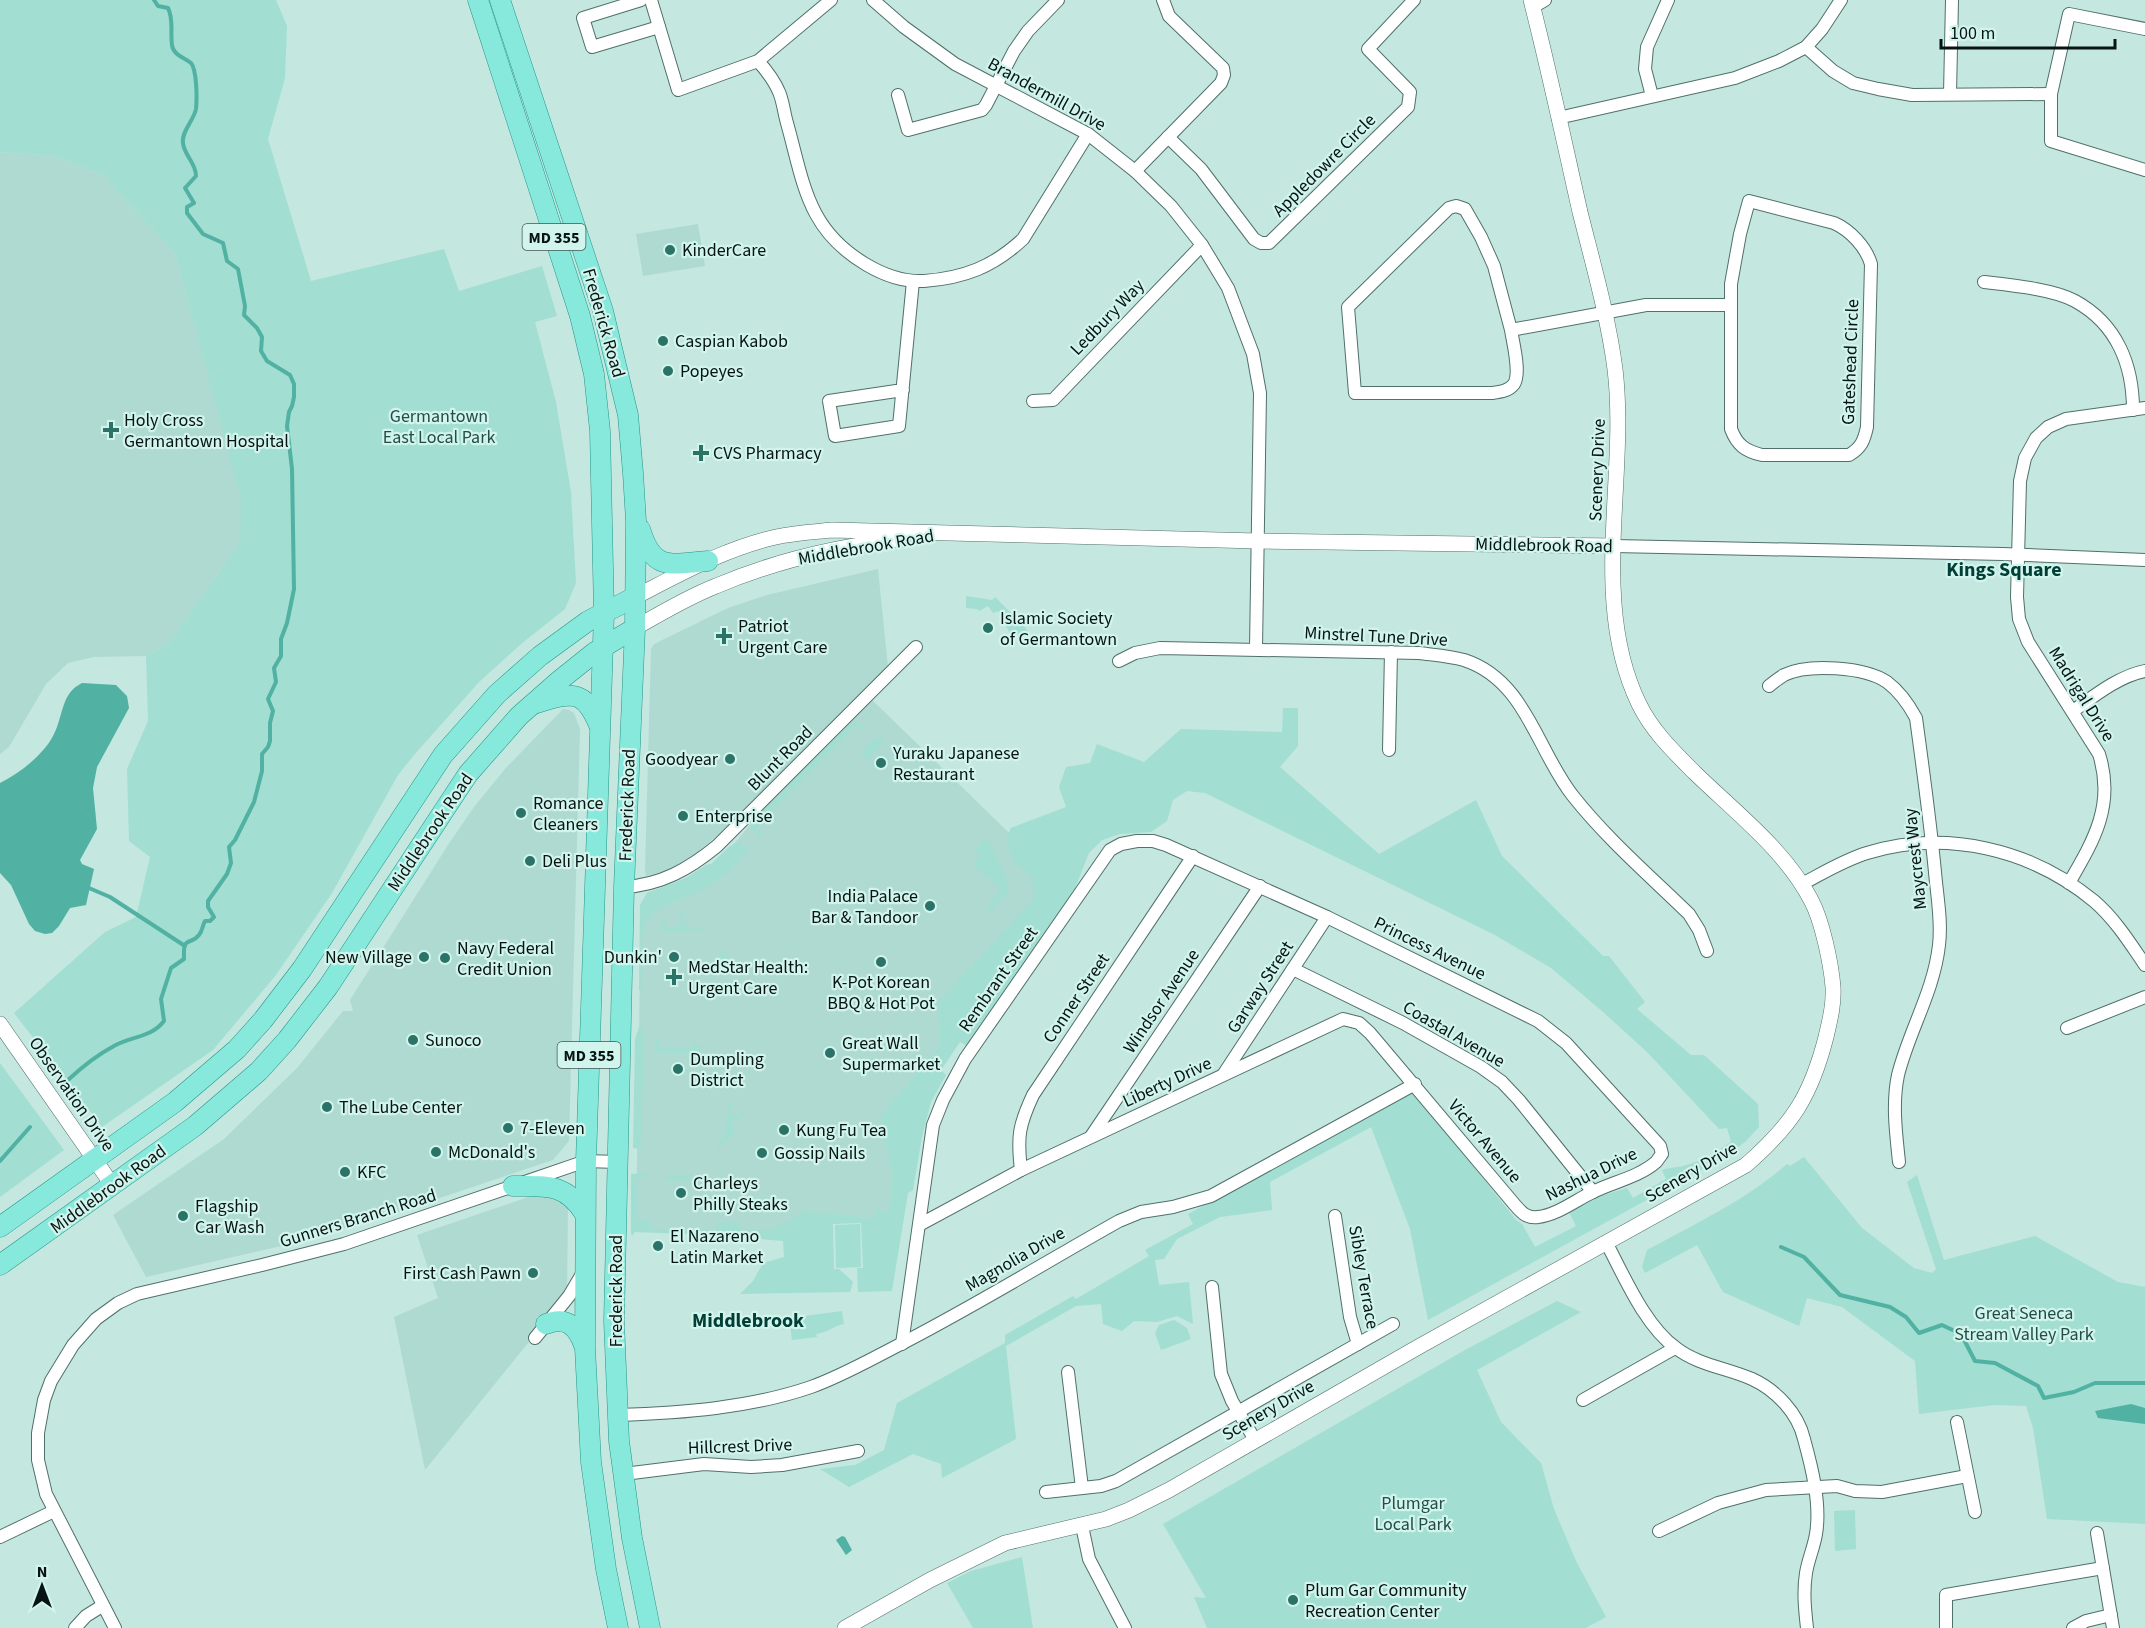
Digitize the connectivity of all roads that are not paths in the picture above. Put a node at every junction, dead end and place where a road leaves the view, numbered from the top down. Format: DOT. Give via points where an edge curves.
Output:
graph roads {
  1 [pos="478,0"];
  2 [pos="500,0"];
  3 [pos="641,0"];
  4 [pos="651,0"];
  5 [pos="831,0"];
  6 [pos="873,0"];
  7 [pos="1058,0"];
  8 [pos="1163,0"];
  9 [pos="1414,0"];
  10 [pos="1668,0"];
  11 [pos="1841,0"];
  12 [pos="1952,0"];
  13 [pos="1536,2"];
  14 [pos="659,27"];
  15 [pos="2145,29"];
  16 [pos="1806,47"];
  17 [pos="758,61"];
  18 [pos="995,86"];
  19 [pos="1950,94"];
  20 [pos="2051,94"];
  21 [pos="898,95"];
  22 [pos="1652,96"];
  23 [pos="1558,118"];
  24 [pos="1088,134"];
  25 [pos="1168,137"];
  26 [pos="2145,170"];
  27 [pos="1136,171"];
  28 [pos="1202,245"];
  29 [pos="913,281"];
  30 [pos="1984,282"];
  31 [pos="1729,305"];
  32 [pos="1604,312"];
  33 [pos="1511,330"];
  34 [pos="903,390"];
  35 [pos="1033,401"];
  36 [pos="2139,409"];
  37 [pos="635,513"];
  38 [pos="943,534"];
  39 [pos="1258,541"];
  40 [pos="1614,546"];
  41 [pos="2018,555"];
  42 [pos="2145,560"];
  43 [pos="708,561"];
  44 [pos="635,597"];
  45 [pos="604,613"];
  46 [pos="635,628"];
  47 [pos="603,647"];
  48 [pos="916,647"];
  49 [pos="1256,649"];
  50 [pos="1391,652"];
  51 [pos="1119,661"];
  52 [pos="2145,671"];
  53 [pos="1769,686"];
  54 [pos="532,704"];
  55 [pos="2073,711"];
  56 [pos="600,726"];
  57 [pos="1389,750"];
  58 [pos="1137,841"];
  59 [pos="1932,843"];
  60 [pos="1193,856"];
  61 [pos="2069,883"];
  62 [pos="1802,884"];
  63 [pos="1260,886"];
  64 [pos="624,887"];
  65 [pos="1327,917"];
  66 [pos="1707,951"];
  67 [pos="2145,965"];
  68 [pos="1293,969"];
  69 [pos="2145,997"];
  70 [pos="0,1024"];
  71 [pos="2067,1028"];
  72 [pos="1223,1076"];
  73 [pos="1415,1084"];
  74 [pos="1092,1136"];
  75 [pos="1662,1154"];
  76 [pos="95,1160"];
  77 [pos="586,1161"];
  78 [pos="617,1162"];
  79 [pos="1899,1162"];
  80 [pos="1021,1170"];
  81 [pos="113,1186"];
  82 [pos="513,1186"];
  83 [pos="1593,1192"];
  84 [pos="585,1214"];
  85 [pos="1335,1216"];
  86 [pos="1531,1217"];
  87 [pos="919,1225"];
  88 [pos="0,1227"];
  89 [pos="1606,1242"];
  90 [pos="0,1266"];
  91 [pos="584,1267"];
  92 [pos="1212,1287"];
  93 [pos="1393,1324"];
  94 [pos="540,1331"];
  95 [pos="902,1344"];
  96 [pos="1358,1344"];
  97 [pos="585,1348"];
  98 [pos="1675,1348"];
  99 [pos="1068,1372"];
  100 [pos="1582,1400"];
  101 [pos="1238,1411"];
  102 [pos="618,1415"];
  103 [pos="1957,1422"];
  104 [pos="1255,1440"];
  105 [pos="858,1451"];
  106 [pos="624,1474"];
  107 [pos="1966,1476"];
  108 [pos="1082,1488"];
  109 [pos="1814,1488"];
  110 [pos="1046,1492"];
  111 [pos="54,1511"];
  112 [pos="1975,1512"];
  113 [pos="1082,1526"];
  114 [pos="1659,1531"];
  115 [pos="2097,1533"];
  116 [pos="0,1537"];
  117 [pos="2103,1568"];
  118 [pos="102,1606"];
  119 [pos="2112,1622"];
  120 [pos="75,1628"];
  121 [pos="115,1628"];
  122 [pos="618,1628"];
  123 [pos="650,1628"];
  124 [pos="845,1628"];
  125 [pos="1125,1628"];
  126 [pos="1807,1628"];
  127 [pos="1946,1628"];
  128 [pos="2073,1628"];
  1 -- 45 [label="main road, Frederick Road / MD 355" via="580,316 594,374 600,431"];
  2 -- 37 [label="main road, Frederick Road / MD 355" via="606,323 628,415"];
  3 -- 14 [label="street" via="583,18 592,47"];
  4 -- 14 [label="street"];
  5 -- 17 [label="street"];
  6 -- 18 [label="street, Brandermill Drive" via="955,64"];
  7 -- 18 [label="street" via="1028,31"];
  8 -- 25 [label="street" via="1169,16 1223,68 1224,75"];
  9 -- 25 [label="street, Appledowre Circle" via="1368,49 1410,92 1408,107 1269,243 1254,239 1201,169"];
  10 -- 22 [label="street" via="1647,47 1645,69"];
  11 -- 16 [label="street"];
  12 -- 19 [label="street"];
  13 -- 23 [label="street, Scenery Drive"];
  14 -- 17 [label="street" via="678,90"];
  15 -- 20 [label="street" via="2069,14"];
  16 -- 19 [label="street" via="1833,71 1853,82 1912,95"];
  16 -- 22 [label="street" via="1735,78"];
  17 -- 29 [label="street" via="779,92 807,195 827,234 849,255 876,271"];
  18 -- 21 [label="street" via="982,110 908,130"];
  18 -- 24 [label="street, Brandermill Drive"];
  19 -- 20 [label="street"];
  20 -- 26 [label="street" via="2051,141"];
  22 -- 23 [label="street"];
  23 -- 32 [label="street, Scenery Drive"];
  24 -- 27 [label="street, Brandermill Drive"];
  24 -- 29 [label="street" via="1023,239 1008,253 996,262 960,275"];
  25 -- 27 [label="street"];
  27 -- 28 [label="street, Brandermill Drive"];
  28 -- 35 [label="street, Ledbury Way" via="1053,400"];
  28 -- 39 [label="street, Brandermill Drive" via="1228,288 1253,354 1260,393"];
  29 -- 34 [label="street"];
  30 -- 36 [label="street" via="2027,287 2074,300 2100,318 2115,337 2127,363"];
  31 -- 31 [label="street, Gateshead Circle" via="1731,429 1735,440 1749,452 1762,455 1849,455 1858,450 1867,427 1871,264 1847,229 1749,201"];
  31 -- 32 [label="street" via="1646,305"];
  32 -- 33 [label="street"];
  32 -- 40 [label="street, Scenery Drive" via="1619,417"];
  33 -- 33 [label="street" via="1517,374 1514,384 1505,391 1355,393 1348,307 1449,208 1465,209 1481,237 1494,266"];
  34 -- 34 [label="street" via="899,426 835,436 830,401"];
  36 -- 41 [label="street, Madrigal Drive" via="2066,419 2036,438 2025,458 2020,481"];
  37 -- 43 [label="main road" via="648,551 657,559 672,564"];
  37 -- 44 [label="main road, Frederick Road / MD 355"];
  38 -- 39 [label="street, Middlebrook Road"];
  38 -- 43 [label="street, Middlebrook Road" via="832,530 778,537"];
  38 -- 46 [label="street, Middlebrook Road" via="880,541 780,564 714,586"];
  39 -- 40 [label="street, Middlebrook Road"];
  39 -- 49 [label="street, Brandermill Drive"];
  40 -- 41 [label="street, Middlebrook Road"];
  40 -- 62 [label="street, Scenery Drive" via="1618,642 1626,676 1641,708 1667,745 1774,850"];
  41 -- 42 [label="street, Middlebrook Road"];
  41 -- 55 [label="street, Madrigal Drive" via="2019,619 2028,642"];
  43 -- 44 [label="street, Middlebrook Road"];
  44 -- 45 [label="main road, Middlebrook Road"];
  44 -- 46 [label="main road, Frederick Road / MD 355"];
  45 -- 47 [label="main road, Frederick Road / MD 355"];
  45 -- 76 [label="main road, Middlebrook Road" via="540,656 497,694 443,755 302,969 237,1049 175,1102"];
  46 -- 47 [label="main road, Middlebrook Road"];
  46 -- 64 [label="main road, Frederick Road / MD 355"];
  47 -- 54 [label="main road, Middlebrook Road"];
  47 -- 56 [label="main road, Frederick Road / MD 355"];
  48 -- 64 [label="street, Blunt Road" via="717,846 677,874 652,884"];
  49 -- 50 [label="street, Minstrel Tune Drive"];
  49 -- 51 [label="street, Minstrel Tune Drive" via="1160,648"];
  50 -- 57 [label="street"];
  50 -- 66 [label="street, Minstrel Tune Drive" via="1442,655 1465,661 1496,678 1512,693 1573,796 1689,914"];
  52 -- 55 [label="street" via="2100,692"];
  53 -- 59 [label="street, Maycrest Way" via="1785,674 1811,669 1847,669 1887,682 1916,718"];
  54 -- 56 [label="main road" via="559,696 577,697 588,703"];
  54 -- 81 [label="main road, Middlebrook Road" via="468,774 328,987 287,1040 259,1071 195,1126"];
  55 -- 61 [label="street, Madrigal Drive" via="2099,754 2105,804 2094,840"];
  56 -- 77 [label="main road, Frederick Road / MD 355"];
  58 -- 60 [label="street, Princess Avenue" via="1153,841"];
  58 -- 87 [label="street, Rembrant Street" via="1110,850 965,1059 933,1125"];
  59 -- 61 [label="street" via="2003,851 2039,865"];
  59 -- 62 [label="street" via="1912,843 1867,853"];
  59 -- 79 [label="street, Maycrest Way" via="1939,945 1931,983 1898,1078 1894,1108"];
  60 -- 63 [label="street, Princess Avenue"];
  60 -- 80 [label="street, Conner Street" via="1033,1095 1021,1120"];
  61 -- 67 [label="street" via="2096,902"];
  62 -- 89 [label="street, Scenery Drive" via="1813,903 1826,945 1833,1011 1817,1071 1794,1115 1772,1142 1746,1164"];
  63 -- 65 [label="street, Princess Avenue"];
  63 -- 74 [label="street, Windsor Avenue"];
  64 -- 78 [label="main road, Frederick Road / MD 355"];
  65 -- 68 [label="street, Garway Street"];
  65 -- 75 [label="street, Princess Avenue" via="1551,1030 1645,1129"];
  68 -- 72 [label="street, Garway Street"];
  68 -- 83 [label="street, Coastal Avenue" via="1403,1023 1502,1082"];
  69 -- 71 [label="street"];
  70 -- 76 [label="street, Observation Drive"];
  72 -- 73 [label="street, Liberty Drive" via="1348,1019 1370,1033"];
  72 -- 74 [label="street, Liberty Drive"];
  73 -- 86 [label="street, Victor Avenue" via="1515,1204"];
  73 -- 95 [label="street, Magnolia Drive" via="1211,1196 1119,1221"];
  74 -- 80 [label="street, Liberty Drive"];
  75 -- 83 [label="street, Nashua Drive" via="1638,1173"];
  76 -- 81 [label="street, Observation Drive"];
  76 -- 88 [label="main road, Middlebrook Road"];
  77 -- 78 [label="street, Gunners Branch Road"];
  77 -- 82 [label="street, Gunners Branch Road"];
  77 -- 84 [label="main road, Frederick Road / MD 355"];
  78 -- 102 [label="main road, Frederick Road / MD 355" via="614,1321"];
  80 -- 87 [label="street, Liberty Drive"];
  81 -- 90 [label="main road, Middlebrook Road"];
  82 -- 84 [label="main road" via="560,1189"];
  82 -- 111 [label="street, Gunners Branch Road" via="344,1244 137,1294 118,1303 96,1319 73,1345 44,1400 38,1460"];
  83 -- 86 [label="street, Nashua Drive" via="1553,1212"];
  84 -- 91 [label="main road, Frederick Road / MD 355"];
  85 -- 96 [label="street, Sibley Terrace" via="1350,1317"];
  87 -- 95 [label="street, Rembrant Street"];
  89 -- 98 [label="street" via="1641,1306"];
  89 -- 104 [label="street, Scenery Drive"];
  91 -- 94 [label="street" via="575,1287"];
  91 -- 97 [label="main road, Frederick Road / MD 355"];
  92 -- 101 [label="street" via="1220,1370"];
  93 -- 96 [label="street"];
  94 -- 97 [label="main road" via="559,1320 571,1324"];
  95 -- 102 [label="street, Magnolia Drive" via="812,1386 770,1398 719,1407"];
  96 -- 101 [label="street"];
  97 -- 122 [label="main road, Frederick Road / MD 355" via="591,1462"];
  98 -- 100 [label="street"];
  98 -- 109 [label="street" via="1697,1361 1752,1379 1788,1407 1804,1437"];
  99 -- 108 [label="street"];
  101 -- 104 [label="street"];
  101 -- 108 [label="street" via="1116,1481"];
  102 -- 106 [label="main road, Frederick Road / MD 355"];
  103 -- 107 [label="street"];
  104 -- 113 [label="street, Scenery Drive" via="1129,1510"];
  105 -- 106 [label="street, Hillcrest Drive" via="782,1465 704,1464"];
  106 -- 123 [label="main road, Frederick Road / MD 355"];
  107 -- 109 [label="street" via="1882,1492 1837,1486"];
  107 -- 112 [label="street"];
  108 -- 110 [label="street"];
  109 -- 114 [label="street" via="1766,1491 1719,1503"];
  109 -- 126 [label="street" via="1816,1533 1804,1597"];
  111 -- 116 [label="street"];
  111 -- 118 [label="street, Gunners Branch Road"];
  113 -- 124 [label="street, Scenery Drive" via="1005,1543"];
  113 -- 125 [label="street" via="1089,1559"];
  115 -- 117 [label="street"];
  117 -- 119 [label="street"];
  117 -- 127 [label="street" via="1946,1595"];
  118 -- 120 [label="street"];
  118 -- 121 [label="street, Gunners Branch Road"];
  119 -- 128 [label="street" via="2086,1621"];
}
